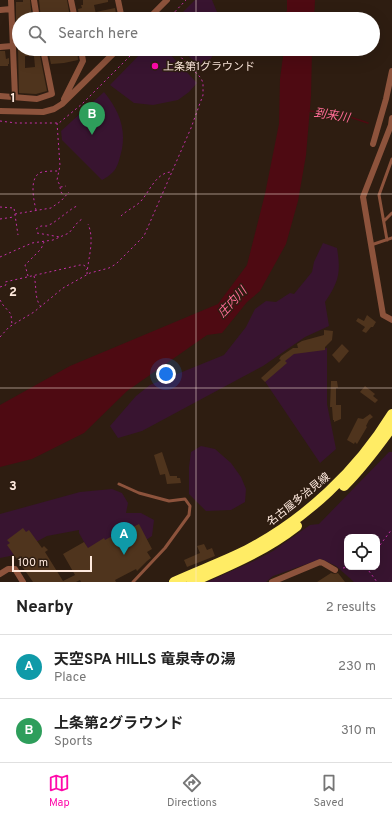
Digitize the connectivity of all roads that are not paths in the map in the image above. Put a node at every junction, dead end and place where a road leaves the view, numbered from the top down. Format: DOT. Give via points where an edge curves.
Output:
graph roads {
  1 [pos="11,0"];
  2 [pos="34,0"];
  3 [pos="71,0"];
  4 [pos="118,0"];
  5 [pos="167,0"];
  6 [pos="12,9"];
  7 [pos="0,10"];
  8 [pos="36,12"];
  9 [pos="74,12"];
  10 [pos="121,12"];
  11 [pos="155,12"];
  12 [pos="12,46"];
  13 [pos="0,47"];
  14 [pos="13,56"];
  15 [pos="44,56"];
  16 [pos="82,56"];
  17 [pos="111,56"];
  18 [pos="392,71"];
  19 [pos="0,96"];
  20 [pos="15,97"];
  21 [pos="62,104"];
  22 [pos="0,111"];
  23 [pos="392,118"];
  24 [pos="391,125"];
  25 [pos="373,144"];
  26 [pos="392,160"];
  27 [pos="391,166"];
  28 [pos="392,213"];
  29 [pos="384,221"];
  30 [pos="392,238"];
  31 [pos="387,240"];
  32 [pos="371,245"];
  33 [pos="392,320"];
  34 [pos="392,414"];
  35 [pos="392,427"];
  36 [pos="119,484"];
  37 [pos="334,570"];
  38 [pos="0,574"];
  39 [pos="23,582"];
  40 [pos="133,582"];
  41 [pos="174,582"];
  42 [pos="192,582"];
  43 [pos="272,582"];
  1 -- 6 [label="street"];
  2 -- 8 [label="street"];
  3 -- 9 [label="street"];
  4 -- 10 [label="street"];
  5 -- 11 [label="street"];
  6 -- 7 [label="street"];
  6 -- 12 [label="street"];
  12 -- 13 [label="street"];
  14 -- 20 [label="street"];
  15 -- 20 [label="street" via="52,94 37,99"];
  16 -- 21 [label="street" via="83,60"];
  17 -- 21 [label="street"];
  18 -- 25 [label="street"];
  19 -- 20 [label="street"];
  21 -- 22 [label="street" via="43,112"];
  23 -- 24 [label="street"];
  24 -- 32 [label="street" via="363,197"];
  26 -- 27 [label="lane"];
  27 -- 29 [label="lane" via="380,195"];
  28 -- 29 [label="lane"];
  29 -- 31 [label="lane"];
  30 -- 31 [label="lane"];
  31 -- 32 [label="lane"];
  32 -- 33 [label="street" via="383,316"];
  34 -- 41 [label="main road, 名古屋多治見線" via="349,472 289,524 246,551"];
  35 -- 42 [label="main road, 名古屋多治見線" via="352,479 334,497 284,536 244,559"];
  36 -- 40 [label="lane" via="169,501 185,499 190,506 189,515 165,548"];
  37 -- 43 [label="street" via="320,562"];
  38 -- 39 [label="street" via="8,569 15,569"];
}
